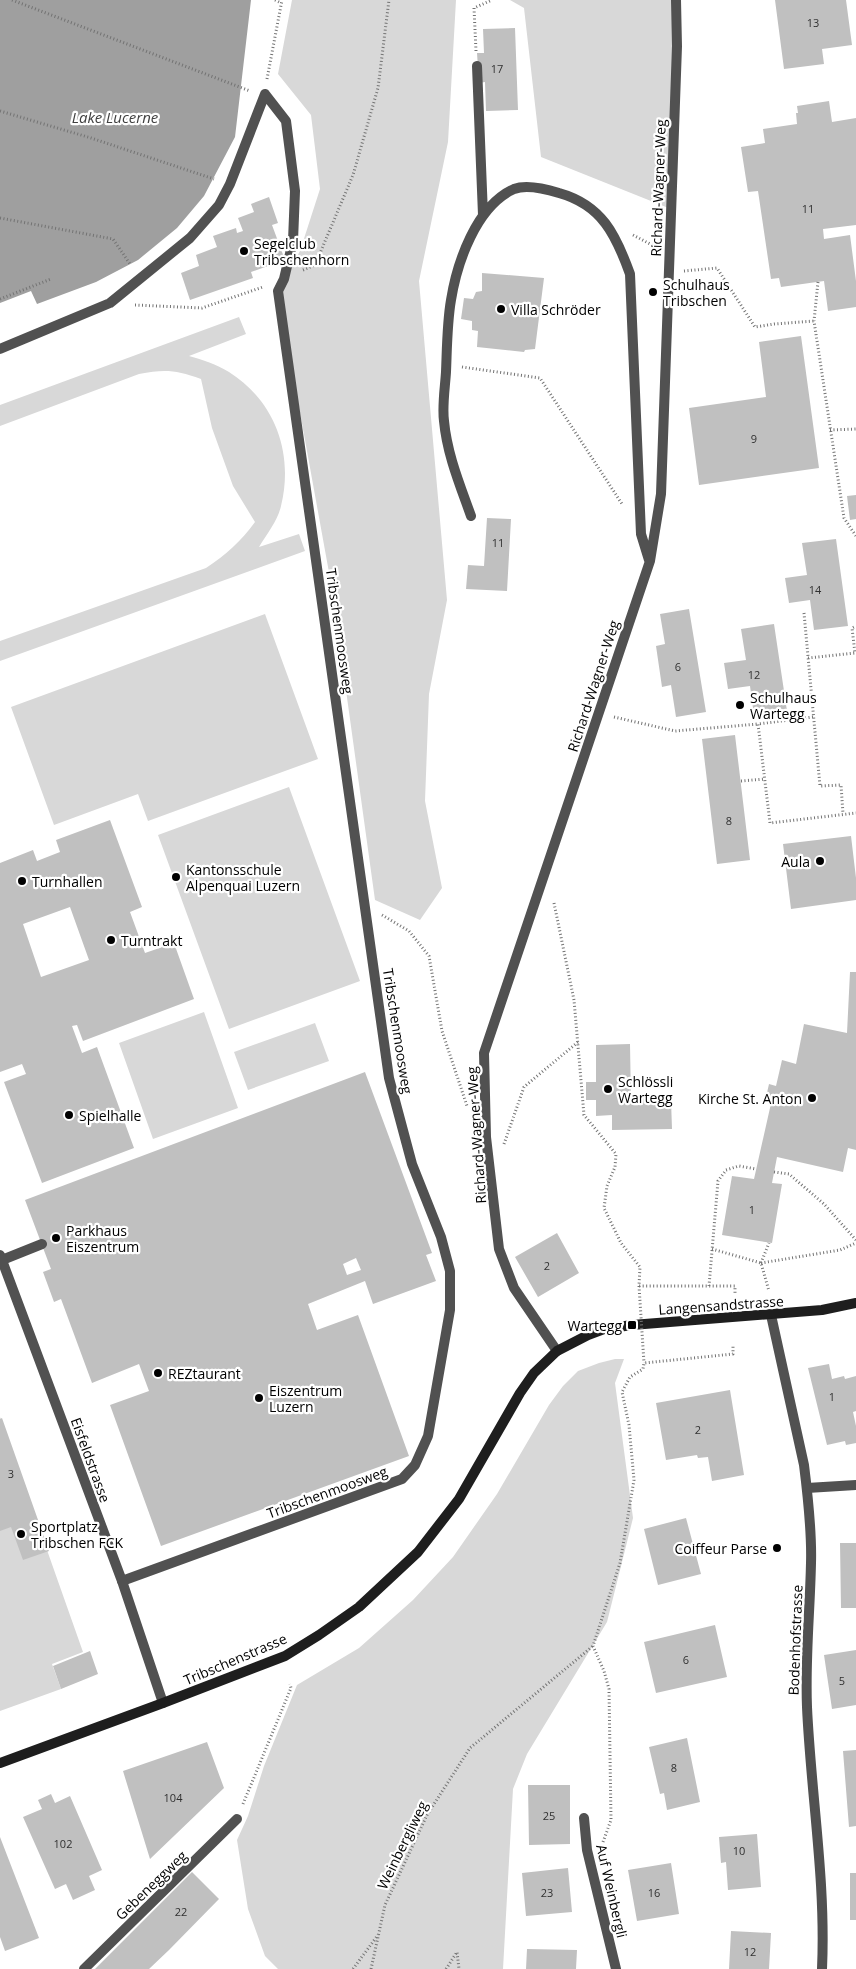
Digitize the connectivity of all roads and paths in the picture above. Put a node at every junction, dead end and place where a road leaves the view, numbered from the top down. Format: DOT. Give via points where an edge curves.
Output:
graph roads {
  1 [pos="12,0"];
  2 [pos="275,0"];
  3 [pos="389,0"];
  4 [pos="492,0"];
  5 [pos="676,0"];
  6 [pos="282,1"];
  7 [pos="476,66"];
  8 [pos="242,90"];
  9 [pos="265,94"];
  10 [pos="0,111"];
  11 [pos="214,179"];
  12 [pos="483,215"];
  13 [pos="0,218"];
  14 [pos="605,220"];
  15 [pos="670,254"];
  16 [pos="130,264"];
  17 [pos="314,265"];
  18 [pos="669,273"];
  19 [pos="51,279"];
  20 [pos="284,279"];
  21 [pos="818,282"];
  22 [pos="0,299"];
  23 [pos="110,304"];
  24 [pos="814,321"];
  25 [pos="0,349"];
  26 [pos="446,365"];
  27 [pos="856,429"];
  28 [pos="830,430"];
  29 [pos="625,509"];
  30 [pos="471,516"];
  31 [pos="856,536"];
  32 [pos="650,561"];
  33 [pos="804,613"];
  34 [pos="856,626"];
  35 [pos="808,658"];
  36 [pos="599,713"];
  37 [pos="813,717"];
  38 [pos="758,724"];
  39 [pos="765,779"];
  40 [pos="741,781"];
  41 [pos="856,813"];
  42 [pos="843,814"];
  43 [pos="547,870"];
  44 [pos="364,904"];
  45 [pos="578,1042"];
  46 [pos="470,1115"];
  47 [pos="502,1150"];
  48 [pos="756,1169"];
  49 [pos="774,1172"];
  50 [pos="856,1242"];
  51 [pos="769,1243"];
  52 [pos="42,1244"];
  53 [pos="712,1249"];
  54 [pos="1,1258"];
  55 [pos="760,1263"];
  56 [pos="639,1286"];
  57 [pos="709,1286"];
  58 [pos="769,1291"];
  59 [pos="735,1292"];
  60 [pos="856,1303"];
  61 [pos="771,1315"];
  62 [pos="588,1335"];
  63 [pos="733,1346"];
  64 [pos="557,1351"];
  65 [pos="644,1363"];
  66 [pos="856,1485"];
  67 [pos="807,1488"];
  68 [pos="122,1581"];
  69 [pos="593,1646"];
  70 [pos="290,1684"];
  71 [pos="163,1704"];
  72 [pos="0,1763"];
  73 [pos="584,1818"];
  74 [pos="236,1819"];
  75 [pos="587,1850"];
  76 [pos="378,1934"];
  77 [pos="84,1969"];
  78 [pos="353,1969"];
  79 [pos="371,1969"];
  80 [pos="446,1969"];
  81 [pos="458,1969"];
  82 [pos="616,1969"];
  83 [pos="822,1969"];
  1 -- 8 [label="path"];
  2 -- 6 [label="path"];
  3 -- 17 [label="path" via="378,88 353,175"];
  4 -- 7 [label="path" via="474,8"];
  5 -- 15 [label="street, Richard-Wagner-Weg"];
  6 -- 9 [label="path"];
  7 -- 12 [label="street"];
  9 -- 20 [label="street, Tribschenmoosweg" via="286,121 295,191 293,241"];
  9 -- 23 [label="street" via="219,205 190,238"];
  10 -- 11 [label="path"];
  12 -- 14 [label="street" via="499,198 516,188 541,188 576,198"];
  12 -- 26 [label="street" via="466,245 451,300"];
  13 -- 16 [label="path" via="113,239"];
  14 -- 15 [label="path"];
  14 -- 32 [label="street" via="620,245 630,274 641,534"];
  15 -- 18 [label="street, Richard-Wagner-Weg"];
  18 -- 24 [label="path" via="717,268 755,327"];
  18 -- 32 [label="street, Richard-Wagner-Weg" via="661,494"];
  19 -- 22 [label="path"];
  20 -- 23 [label="path" via="202,308"];
  20 -- 44 [label="street, Tribschenmoosweg" via="278,291"];
  21 -- 24 [label="path"];
  23 -- 25 [label="street"];
  24 -- 28 [label="path"];
  26 -- 29 [label="path" via="540,378"];
  26 -- 30 [label="street" via="443,420 452,463"];
  27 -- 28 [label="path"];
  28 -- 31 [label="path" via="844,518"];
  32 -- 36 [label="street, Richard-Wagner-Weg"];
  33 -- 35 [label="path"];
  34 -- 35 [label="path" via="852,628 855,653"];
  35 -- 37 [label="path"];
  36 -- 38 [label="path" via="675,732"];
  36 -- 43 [label="street, Richard-Wagner-Weg"];
  37 -- 38 [label="path"];
  37 -- 42 [label="path" via="820,786 841,786"];
  38 -- 39 [label="path"];
  39 -- 40 [label="path"];
  39 -- 42 [label="path" via="770,822"];
  41 -- 42 [label="path"];
  43 -- 45 [label="path" via="574,1000"];
  43 -- 64 [label="street, Richard-Wagner-Weg" via="484,1053 486,1137 499,1249 514,1288"];
  44 -- 46 [label="path" via="410,932 429,956 442,1031"];
  44 -- 68 [label="street, Tribschenmoosweg" via="389,1078 412,1164 441,1237 450,1271 450,1310 428,1436 415,1465 402,1479"];
  45 -- 47 [label="path" via="524,1088"];
  45 -- 56 [label="path" via="584,1115 616,1154 604,1208 621,1243 640,1267"];
  48 -- 53 [label="path" via="739,1166 726,1170 718,1181"];
  49 -- 50 [label="path" via="788,1174 824,1204"];
  50 -- 55 [label="path" via="840,1250"];
  51 -- 55 [label="path"];
  52 -- 54 [label="street"];
  53 -- 55 [label="path"];
  53 -- 57 [label="path"];
  54 -- 68 [label="street, Eisfeldstrasse"];
  55 -- 58 [label="path"];
  56 -- 57 [label="path"];
  56 -- 65 [label="path, bridge"];
  57 -- 59 [label="path" via="735,1286"];
  60 -- 61 [label="street, Langensandstrasse" via="829,1310"];
  61 -- 62 [label="street, Langensandstrasse" via="632,1325"];
  61 -- 67 [label="street, Bodenhofstrasse"];
  62 -- 64 [label="street, Tribschenstrasse"];
  63 -- 65 [label="path" via="734,1354"];
  64 -- 71 [label="street, Tribschenstrasse" via="534,1373 520,1393 459,1499 424,1545 359,1607 285,1656"];
  65 -- 69 [label="path" via="643,1369 630,1377 622,1392 634,1480 620,1562"];
  66 -- 67 [label="street"];
  67 -- 83 [label="street, Bodenhofstrasse" via="811,1561 806,1642 807,1708 823,1918"];
  68 -- 71 [label="street, Eisfeldstrasse"];
  69 -- 75 [label="path" via="609,1689 611,1820 603,1842"];
  69 -- 76 [label="path, Weinbergliweg" via="470,1748 427,1815 385,1905"];
  70 -- 74 [label="path"];
  71 -- 72 [label="street, Tribschenstrasse"];
  73 -- 75 [label="street, Auf Weinbergli"];
  74 -- 77 [label="street, Gebeneggweg"];
  75 -- 82 [label="street, Auf Weinbergli"];
  76 -- 78 [label="path"];
  76 -- 79 [label="path, Weinbergliweg"];
  80 -- 81 [label="path" via="457,1952"];
}
